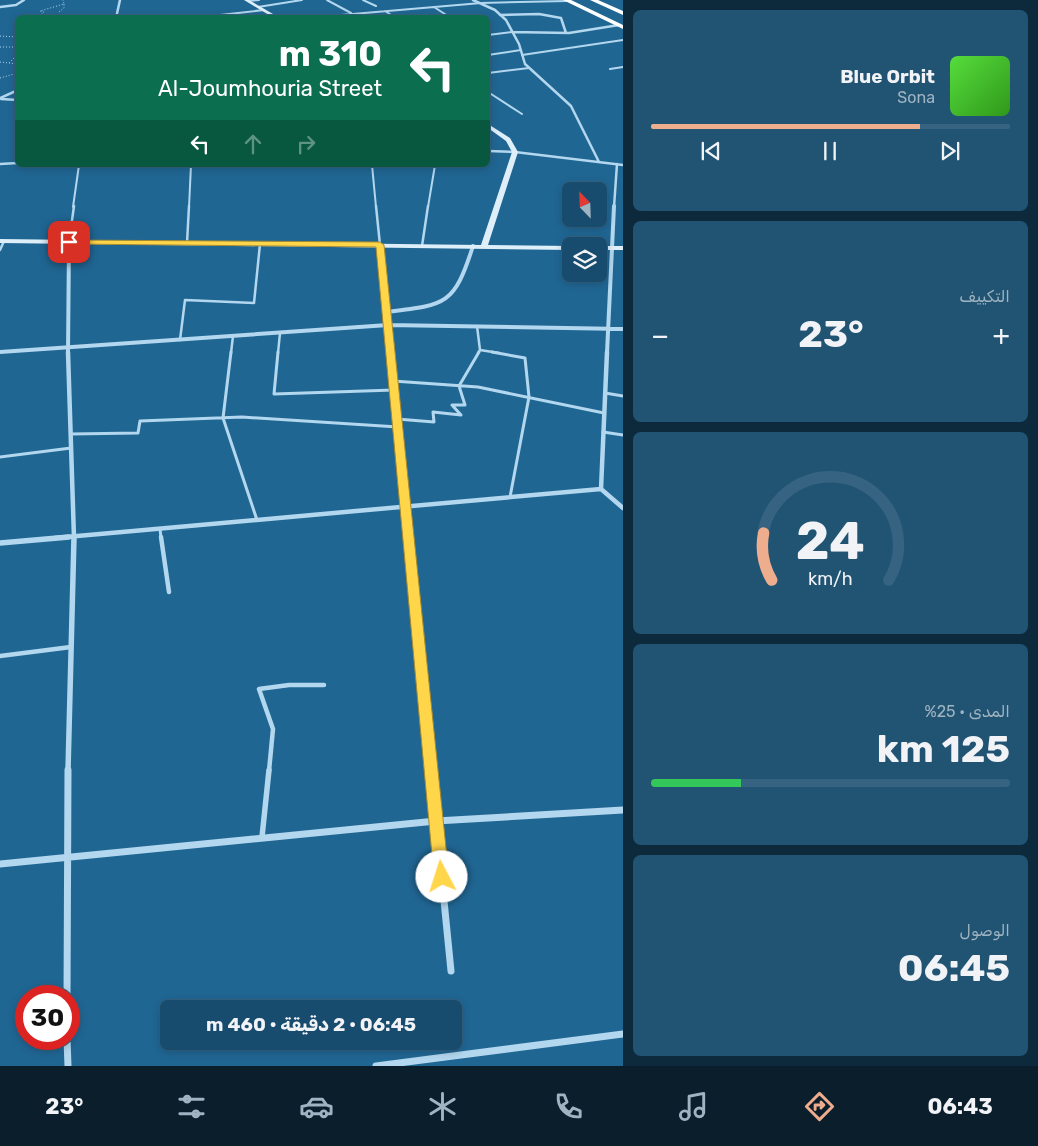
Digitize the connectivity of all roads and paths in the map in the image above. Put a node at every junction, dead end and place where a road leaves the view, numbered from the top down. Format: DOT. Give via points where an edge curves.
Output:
graph roads {
  1 [pos="24,0"];
  2 [pos="63,0"];
  3 [pos="120,0"];
  4 [pos="259,0"];
  5 [pos="302,0"];
  6 [pos="327,0"];
  7 [pos="363,0"];
  8 [pos="473,0"];
  9 [pos="566,0"];
  10 [pos="593,0"];
  11 [pos="247,1"];
  12 [pos="481,3"];
  13 [pos="64,4"];
  14 [pos="376,6"];
  15 [pos="0,7"];
  16 [pos="258,7"];
  17 [pos="434,7"];
  18 [pos="264,10"];
  19 [pos="385,11"];
  20 [pos="621,11"];
  21 [pos="59,12"];
  22 [pos="353,14"];
  23 [pos="40,15"];
  24 [pos="117,15"];
  25 [pos="220,15"];
  26 [pos="273,15"];
  27 [pos="339,15"];
  28 [pos="391,15"];
  29 [pos="446,15"];
  30 [pos="500,15"];
  31 [pos="621,26"];
  32 [pos="512,32"];
  33 [pos="566,33"];
  34 [pos="490,35"];
  35 [pos="0,36"];
  36 [pos="15,36"];
  37 [pos="623,40"];
  38 [pos="0,47"];
  39 [pos="15,47"];
  40 [pos="521,50"];
  41 [pos="490,55"];
  42 [pos="522,55"];
  43 [pos="15,57"];
  44 [pos="0,62"];
  45 [pos="8,63"];
  46 [pos="15,64"];
  47 [pos="623,67"];
  48 [pos="529,68"];
  49 [pos="610,69"];
  50 [pos="15,74"];
  51 [pos="490,74"];
  52 [pos="0,78"];
  53 [pos="15,91"];
  54 [pos="490,93"];
  55 [pos="0,98"];
  56 [pos="15,100"];
  57 [pos="522,114"];
  58 [pos="490,127"];
  59 [pos="490,151"];
  60 [pos="515,152"];
  61 [pos="599,162"];
  62 [pos="15,163"];
  63 [pos="0,164"];
  64 [pos="617,164"];
  65 [pos="623,165"];
  66 [pos="79,167"];
  67 [pos="191,167"];
  68 [pos="372,167"];
  69 [pos="435,167"];
  70 [pos="2,241"];
  71 [pos="69,242"];
  72 [pos="187,243"];
  73 [pos="260,244"];
  74 [pos="380,245"];
  75 [pos="422,246"];
  76 [pos="473,246"];
  77 [pos="484,246"];
  78 [pos="562,248"];
  79 [pos="607,248"];
  80 [pos="611,248"];
  81 [pos="623,248"];
  82 [pos="0,250"];
  83 [pos="386,312"];
  84 [pos="388,325"];
  85 [pos="477,326"];
  86 [pos="608,328"];
  87 [pos="623,329"];
  88 [pos="280,333"];
  89 [pos="233,336"];
  90 [pos="180,340"];
  91 [pos="68,347"];
  92 [pos="480,350"];
  93 [pos="0,352"];
  94 [pos="393,381"];
  95 [pos="460,386"];
  96 [pos="394,390"];
  97 [pos="605,393"];
  98 [pos="623,396"];
  99 [pos="529,397"];
  100 [pos="604,412"];
  101 [pos="223,418"];
  102 [pos="397,419"];
  103 [pos="398,427"];
  104 [pos="603,432"];
  105 [pos="71,434"];
  106 [pos="623,435"];
  107 [pos="71,448"];
  108 [pos="0,456"];
  109 [pos="601,490"];
  110 [pos="510,497"];
  111 [pos="405,506"];
  112 [pos="621,506"];
  113 [pos="257,520"];
  114 [pos="160,529"];
  115 [pos="74,538"];
  116 [pos="0,543"];
  117 [pos="169,592"];
  118 [pos="71,647"];
  119 [pos="0,656"];
  120 [pos="324,685"];
  121 [pos="623,810"];
  122 [pos="436,821"];
  123 [pos="262,838"];
  124 [pos="66,855"];
  125 [pos="0,864"];
  126 [pos="451,971"];
  127 [pos="67,985"];
  128 [pos="623,1034"];
  129 [pos="67,1050"];
  130 [pos="68,1066"];
  131 [pos="376,1066"];
  1 -- 15 [label="street" via="16,5"];
  2 -- 13 [label="path"];
  3 -- 24 [label="street"];
  4 -- 11 [label="lane"];
  5 -- 16 [label="lane"];
  6 -- 22 [label="lane"];
  7 -- 14 [label="lane"];
  8 -- 12 [label="street"];
  9 -- 12 [label="lane"];
  9 -- 31 [label="highway"];
  10 -- 20 [label="highway"];
  11 -- 16 [label="main road"];
  12 -- 17 [label="lane"];
  12 -- 30 [label="street"];
  13 -- 21 [label="path"];
  13 -- 23 [label="path" via="40,11 44,12"];
  16 -- 18 [label="main road"];
  17 -- 19 [label="lane"];
  17 -- 29 [label="lane"];
  18 -- 25 [label="lane"];
  18 -- 26 [label="main road"];
  19 -- 22 [label="lane"];
  19 -- 28 [label="lane"];
  22 -- 27 [label="lane"];
  30 -- 32 [label="street"];
  30 -- 33 [label="street" via="561,18"];
  31 -- 33 [label="street"];
  32 -- 33 [label="street"];
  32 -- 34 [label="lane"];
  32 -- 40 [label="street"];
  35 -- 36 [label="path"];
  37 -- 42 [label="lane"];
  38 -- 39 [label="path"];
  40 -- 41 [label="lane"];
  40 -- 42 [label="street"];
  42 -- 48 [label="street"];
  43 -- 45 [label="path"];
  44 -- 45 [label="path"];
  45 -- 46 [label="path"];
  47 -- 49 [label="lane"];
  48 -- 51 [label="lane"];
  48 -- 61 [label="street" via="571,106"];
  50 -- 52 [label="path"];
  53 -- 55 [label="street"];
  54 -- 57 [label="lane"];
  55 -- 56 [label="street"];
  58 -- 60 [label="main road" via="506,137"];
  59 -- 60 [label="street"];
  60 -- 61 [label="street"];
  60 -- 77 [label="main road"];
  61 -- 64 [label="street"];
  62 -- 63 [label="street"];
  64 -- 65 [label="street"];
  64 -- 80 [label="street"];
  66 -- 71 [label="lane"];
  67 -- 72 [label="lane"];
  68 -- 74 [label="lane"];
  69 -- 75 [label="lane"];
  70 -- 71 [label="main road"];
  70 -- 82 [label="lane"];
  71 -- 72 [label="main road"];
  71 -- 91 [label="street"];
  72 -- 73 [label="main road"];
  73 -- 74 [label="main road"];
  73 -- 90 [label="lane" via="254,302 185,300"];
  74 -- 75 [label="main road"];
  74 -- 83 [label="street"];
  75 -- 76 [label="main road"];
  76 -- 77 [label="main road"];
  76 -- 83 [label="street" via="459,285 449,295 427,306"];
  77 -- 78 [label="main road"];
  79 -- 80 [label="main road"];
  80 -- 81 [label="main road"];
  80 -- 86 [label="street"];
  83 -- 84 [label="street"];
  84 -- 85 [label="street"];
  84 -- 88 [label="street"];
  84 -- 94 [label="street"];
  85 -- 86 [label="street"];
  85 -- 92 [label="lane"];
  86 -- 87 [label="street"];
  86 -- 97 [label="street"];
  88 -- 89 [label="street"];
  88 -- 96 [label="lane" via="274,394"];
  89 -- 90 [label="street"];
  89 -- 101 [label="lane"];
  90 -- 91 [label="street"];
  91 -- 93 [label="street"];
  91 -- 105 [label="street"];
  92 -- 95 [label="lane"];
  92 -- 99 [label="lane" via="525,358"];
  94 -- 95 [label="lane"];
  94 -- 96 [label="street"];
  95 -- 99 [label="lane"];
  95 -- 102 [label="lane" via="466,405 452,405 461,415 433,412 434,422"];
  96 -- 102 [label="street"];
  97 -- 98 [label="lane"];
  97 -- 100 [label="street"];
  99 -- 100 [label="lane"];
  99 -- 110 [label="lane"];
  100 -- 104 [label="street"];
  101 -- 103 [label="lane"];
  101 -- 105 [label="lane" via="140,421 138,433"];
  101 -- 113 [label="lane"];
  102 -- 103 [label="street"];
  103 -- 111 [label="street"];
  104 -- 106 [label="lane"];
  104 -- 109 [label="street"];
  105 -- 107 [label="street"];
  107 -- 108 [label="lane"];
  107 -- 115 [label="street"];
  109 -- 110 [label="street"];
  109 -- 112 [label="street"];
  110 -- 111 [label="street"];
  111 -- 113 [label="street"];
  111 -- 122 [label="street"];
  113 -- 114 [label="street"];
  114 -- 115 [label="street"];
  114 -- 117 [label="lane"];
  115 -- 116 [label="street"];
  115 -- 118 [label="street"];
  118 -- 119 [label="lane"];
  118 -- 124 [label="street"];
  120 -- 123 [label="lane" via="259,689 273,729"];
  121 -- 122 [label="street"];
  122 -- 123 [label="street"];
  122 -- 126 [label="street"];
  123 -- 124 [label="street"];
  124 -- 125 [label="street"];
  124 -- 127 [label="street"];
  128 -- 131 [label="street"];
  129 -- 130 [label="street"];
}
